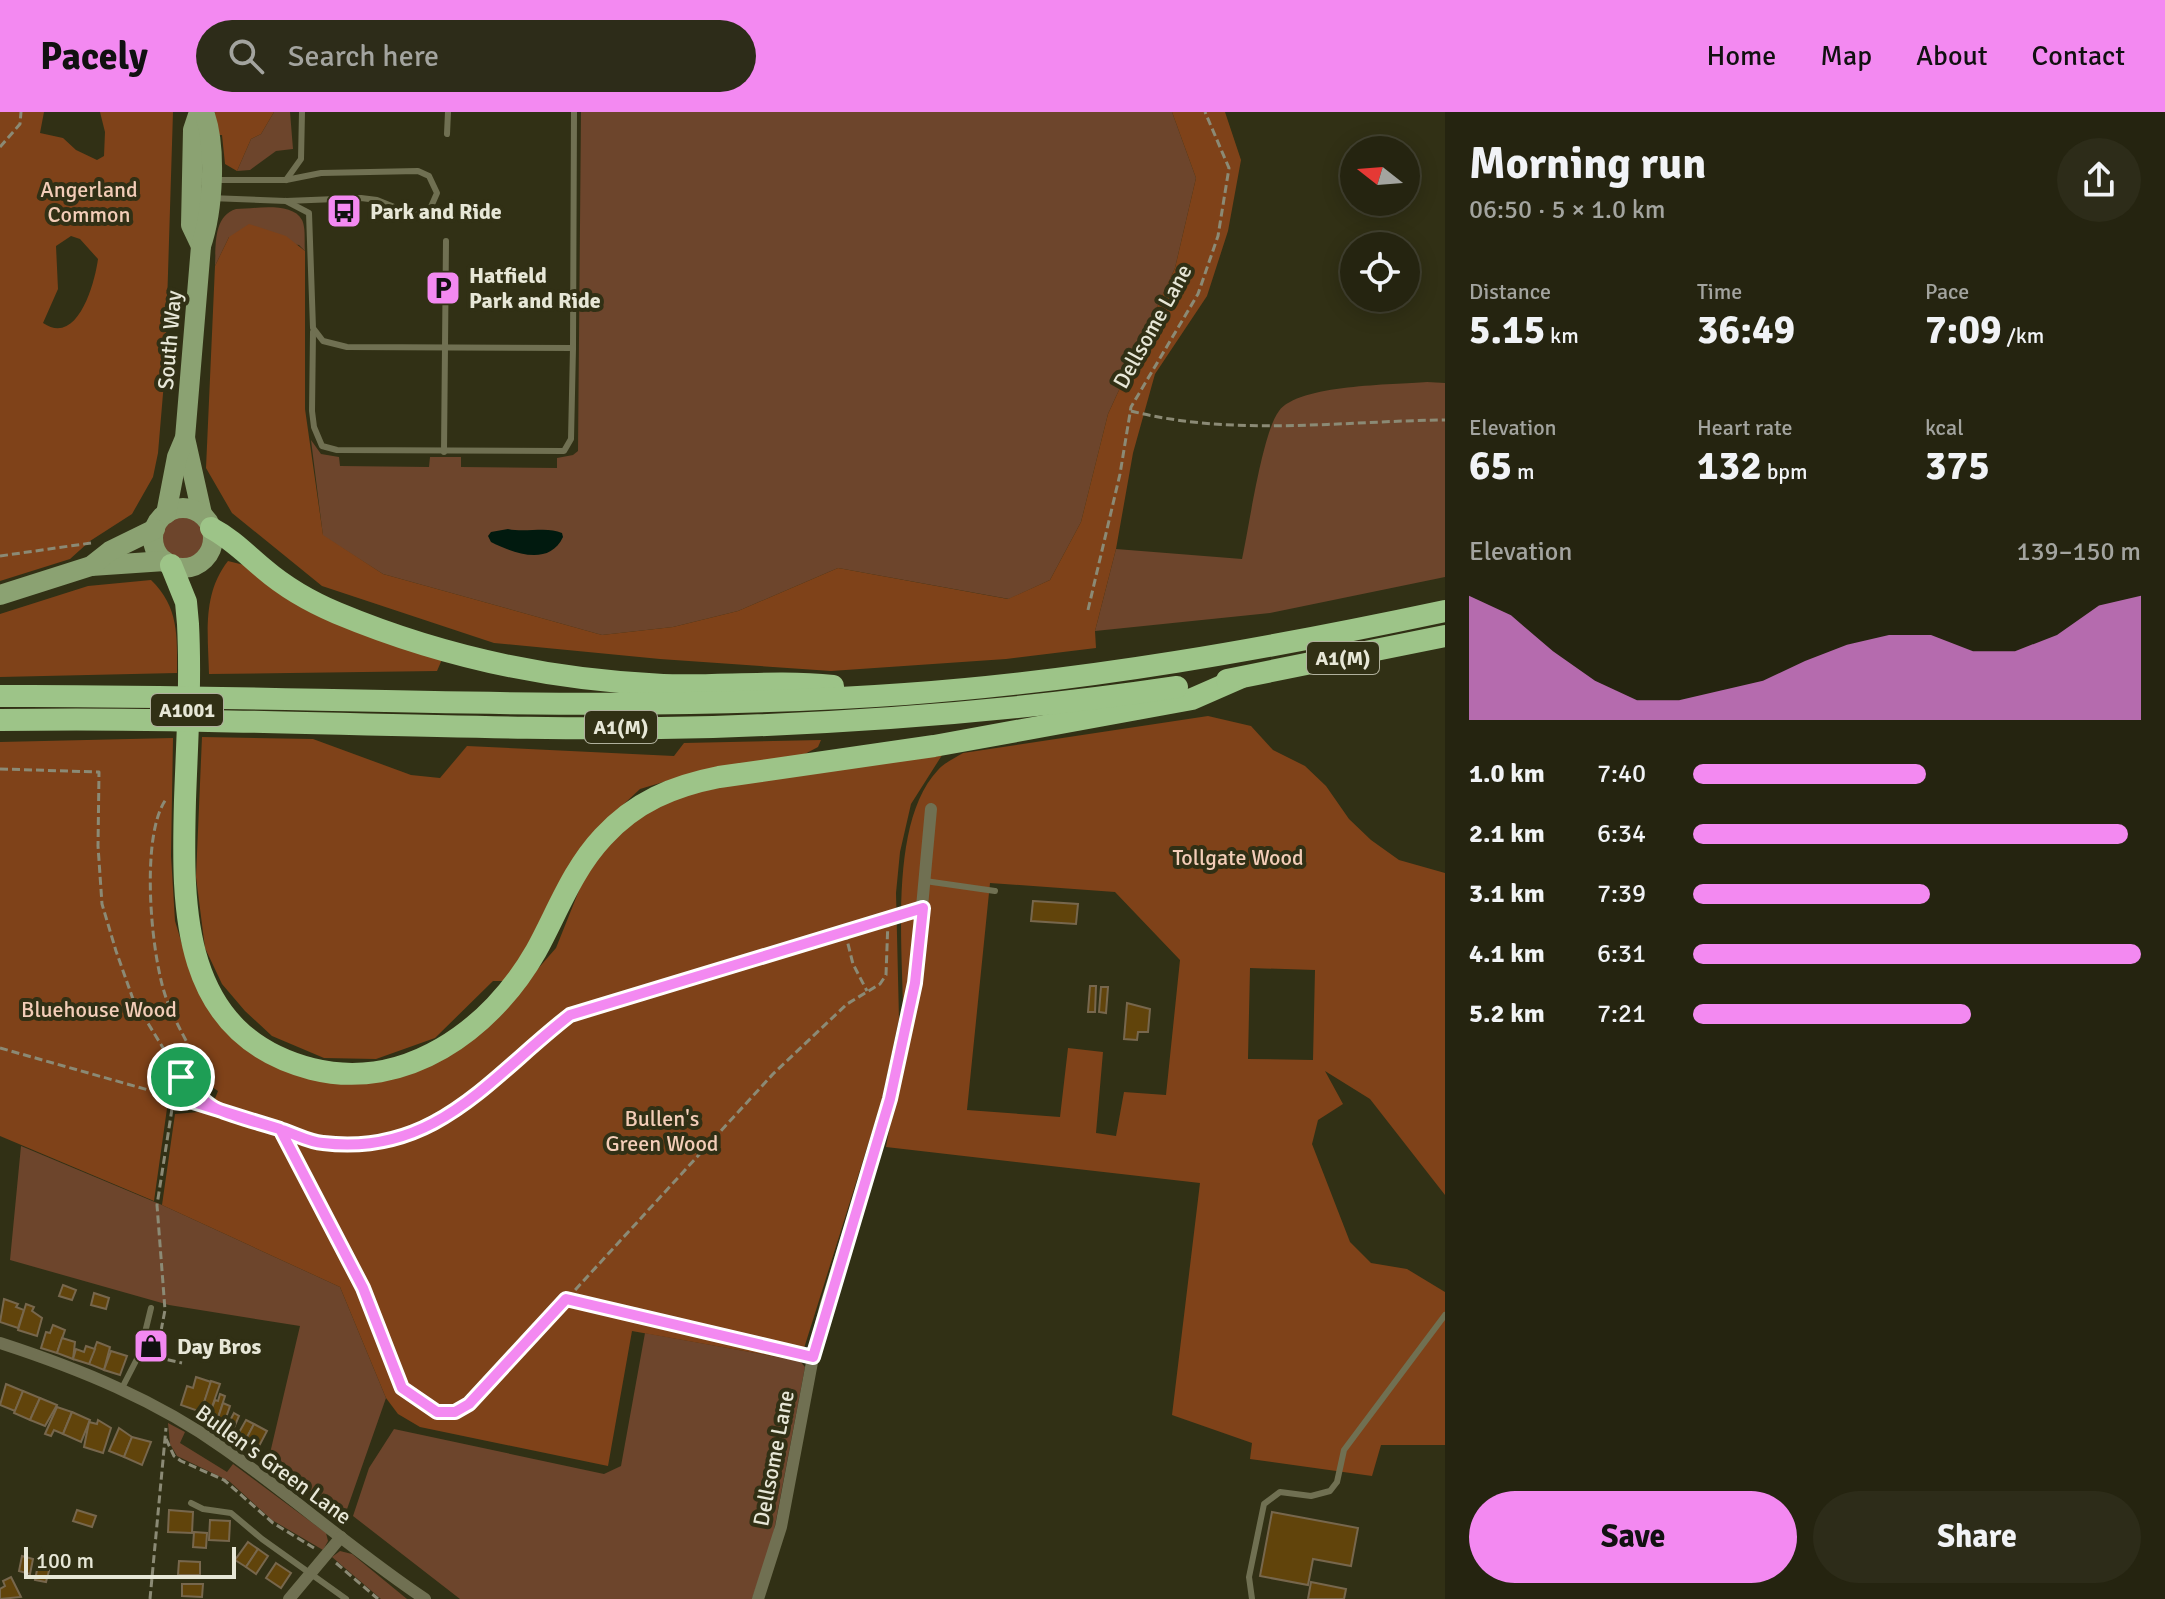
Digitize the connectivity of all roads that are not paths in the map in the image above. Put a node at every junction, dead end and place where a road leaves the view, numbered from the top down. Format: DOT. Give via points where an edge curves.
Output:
graph roads {
  1 [pos="201,112"];
  2 [pos="302,112"];
  3 [pos="448,112"];
  4 [pos="574,112"];
  5 [pos="447,134"];
  6 [pos="286,180"];
  7 [pos="204,187"];
  8 [pos="286,201"];
  9 [pos="446,241"];
  10 [pos="313,328"];
  11 [pos="445,347"];
  12 [pos="573,348"];
  13 [pos="185,438"];
  14 [pos="444,452"];
  15 [pos="160,521"];
  16 [pos="207,521"];
  17 [pos="168,563"];
  18 [pos="91,566"];
  19 [pos="0,595"];
  20 [pos="1445,611"];
  21 [pos="1445,636"];
  22 [pos="1240,678"];
  23 [pos="904,694"];
  24 [pos="0,696"];
  25 [pos="0,720"];
  26 [pos="931,809"];
  27 [pos="925,881"];
  28 [pos="995,891"];
  29 [pos="504,997"];
  30 [pos="151,1308"];
  31 [pos="1445,1315"];
  32 [pos="0,1343"];
  33 [pos="122,1388"];
  34 [pos="191,1503"];
  35 [pos="341,1537"];
  36 [pos="310,1572"];
  37 [pos="289,1599"];
  38 [pos="346,1599"];
  39 [pos="425,1599"];
  40 [pos="758,1599"];
  41 [pos="1252,1599"];
  1 -- 7 [label="main road, South Way" via="193,130"];
  2 -- 6 [label="lane" via="301,159"];
  3 -- 5 [label="lane"];
  4 -- 12 [label="lane"];
  6 -- 7 [label="lane"];
  6 -- 8 [label="lane" via="321,173 418,171 429,176 437,193 430,209 414,215 361,198"];
  7 -- 8 [label="lane"];
  7 -- 13 [label="main road, South Way" via="191,225 201,246"];
  8 -- 10 [label="lane" via="309,213"];
  9 -- 11 [label="lane"];
  10 -- 11 [label="lane" via="323,341 339,346"];
  10 -- 14 [label="lane" via="312,411 322,446"];
  11 -- 12 [label="lane"];
  11 -- 14 [label="lane"];
  12 -- 14 [label="lane" via="568,448"];
  13 -- 15 [label="main road, South Way"];
  13 -- 16 [label="main road, South Way"];
  15 -- 16 [label="main road" via="184,508"];
  15 -- 17 [label="main road" via="155,546"];
  15 -- 18 [label="main road"];
  16 -- 17 [label="main road" via="212,545 203,560 188,567"];
  16 -- 23 [label="highway, A1(M)" via="266,570 335,612 491,663 662,685 814,684"];
  17 -- 18 [label="main road"];
  17 -- 29 [label="highway, A1001" via="186,602 189,638 177,790 189,938 225,1014 257,1044 281,1057 332,1073 385,1071 418,1062 448,1045"];
  18 -- 19 [label="main road"];
  20 -- 23 [label="highway, A1(M)" via="1129,671"];
  21 -- 22 [label="highway, A1(M)"];
  22 -- 25 [label="highway, A1(M)" via="990,710 712,727"];
  22 -- 29 [label="highway, A1(M)" via="1192,699 934,746 719,777 660,794 617,822 586,856 536,950"];
  23 -- 24 [label="highway, A1(M)" via="644,704"];
  26 -- 27 [label="street, Dellsome Lane"];
  27 -- 28 [label="lane"];
  27 -- 40 [label="street, Dellsome Lane" via="915,983 890,1099 813,1357 795,1468"];
  30 -- 33 [label="lane" via="140,1353"];
  31 -- 41 [label="lane" via="1344,1450 1330,1491 1311,1496 1280,1492 1264,1504 1249,1577"];
  32 -- 33 [label="street, Bullen's Green Lane"];
  33 -- 35 [label="street, Bullen's Green Lane" via="225,1449"];
  34 -- 36 [label="lane" via="231,1513"];
  35 -- 36 [label="street"];
  35 -- 39 [label="street, Bullen's Green Lane"];
  36 -- 37 [label="street"];
  36 -- 38 [label="lane"];
}
